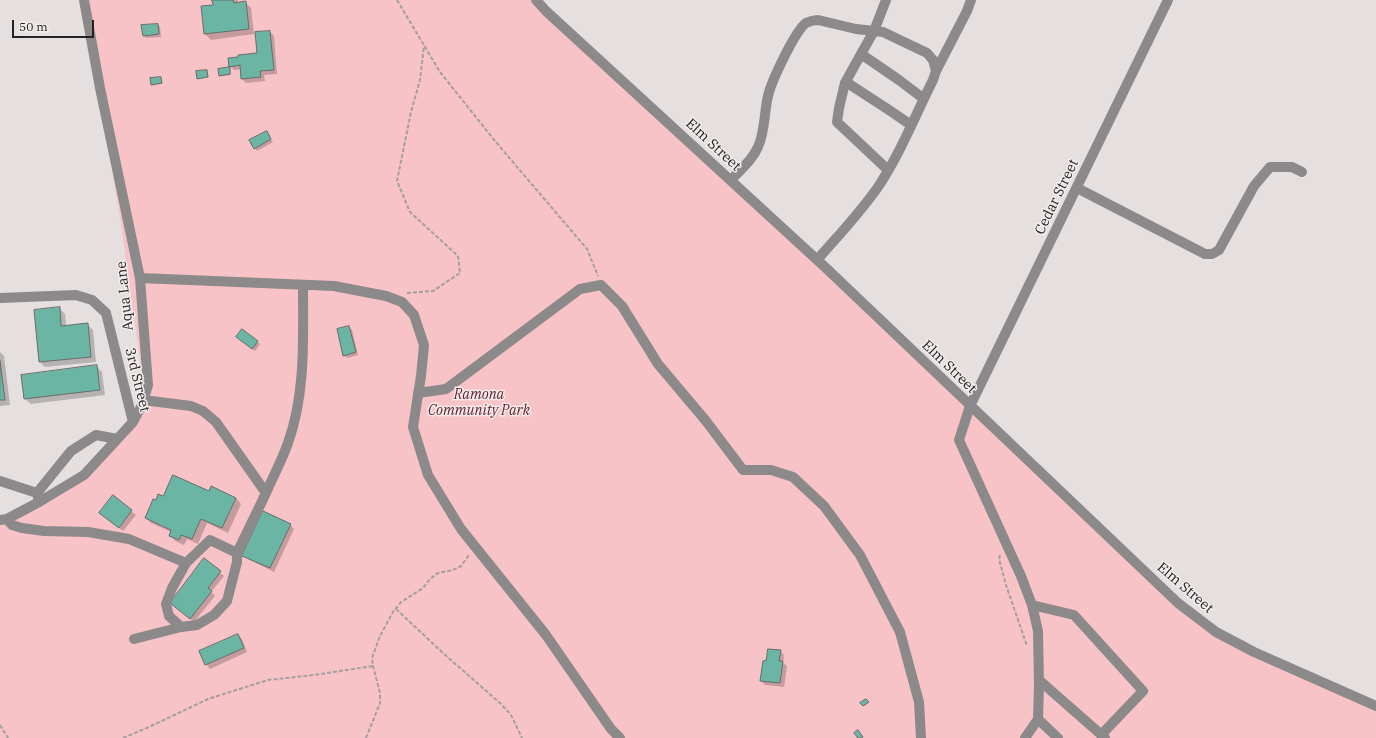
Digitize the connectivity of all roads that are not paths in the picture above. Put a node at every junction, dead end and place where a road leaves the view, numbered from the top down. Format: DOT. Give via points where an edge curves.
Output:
graph roads {
  1 [pos="84,0"];
  2 [pos="536,0"];
  3 [pos="886,0"];
  4 [pos="971,0"];
  5 [pos="1168,0"];
  6 [pos="874,31"];
  7 [pos="861,54"];
  8 [pos="936,71"];
  9 [pos="846,82"];
  10 [pos="924,99"];
  11 [pos="911,125"];
  12 [pos="888,170"];
  13 [pos="1302,172"];
  14 [pos="731,180"];
  15 [pos="1076,188"];
  16 [pos="817,260"];
  17 [pos="140,278"];
  18 [pos="303,285"];
  19 [pos="0,298"];
  20 [pos="418,393"];
  21 [pos="143,400"];
  22 [pos="970,406"];
  23 [pos="133,422"];
  24 [pos="117,439"];
  25 [pos="0,481"];
  26 [pos="266,493"];
  27 [pos="38,497"];
  28 [pos="3,519"];
  29 [pos="237,553"];
  30 [pos="186,563"];
  31 [pos="1032,605"];
  32 [pos="181,627"];
  33 [pos="134,639"];
  34 [pos="1039,680"];
  35 [pos="1376,706"];
  36 [pos="1038,719"];
  37 [pos="1103,736"];
  38 [pos="620,738"];
  39 [pos="921,738"];
  40 [pos="1025,738"];
  41 [pos="1058,738"];
  1 -- 17 [label="street, Aqua Lane"];
  2 -- 14 [label="street, Elm Street"];
  3 -- 6 [label="street"];
  4 -- 8 [label="street"];
  5 -- 15 [label="street, Cedar Street"];
  6 -- 7 [label="street"];
  6 -- 8 [label="street" via="883,32 927,53 934,60"];
  6 -- 14 [label="street" via="818,20 806,23 795,36 772,84 758,148"];
  7 -- 9 [label="street"];
  7 -- 10 [label="street"];
  8 -- 10 [label="street"];
  9 -- 11 [label="street"];
  9 -- 12 [label="street" via="837,122"];
  10 -- 11 [label="street"];
  11 -- 12 [label="street"];
  12 -- 16 [label="street" via="861,210"];
  13 -- 15 [label="street" via="1292,166 1270,167 1254,186 1219,250 1212,254 1205,254"];
  14 -- 16 [label="street, Elm Street"];
  15 -- 22 [label="street, Cedar Street"];
  16 -- 22 [label="street, Elm Street"];
  17 -- 18 [label="street"];
  17 -- 21 [label="street, Aqua Lane" via="148,385"];
  18 -- 20 [label="street" via="334,286 386,296 402,302 414,315 424,345"];
  18 -- 26 [label="street" via="303,352 296,414 288,442"];
  19 -- 23 [label="street, 3rd Street" via="76,295 92,300 106,312"];
  20 -- 38 [label="street" via="413,427 428,475 460,530 546,635 611,730"];
  20 -- 39 [label="street" via="446,388 580,289 601,285 622,306 658,364 743,470 771,470 794,477 824,506 860,556 900,632 919,702"];
  21 -- 23 [label="street, Aqua Lane"];
  21 -- 26 [label="street" via="191,406 203,411 216,422"];
  22 -- 31 [label="street, Cedar Street" via="959,440"];
  22 -- 35 [label="street, Elm Street" via="1178,603 1216,632 1254,652"];
  23 -- 24 [label="street, Aqua Lane"];
  24 -- 27 [label="street, Aqua Lane" via="84,475"];
  24 -- 27 [label="street" via="96,435 71,450"];
  25 -- 27 [label="street"];
  26 -- 29 [label="street"];
  27 -- 28 [label="street, Aqua Lane"];
  28 -- 30 [label="street" via="22,528 88,532 129,539"];
  29 -- 30 [label="street" via="210,540"];
  29 -- 32 [label="street" via="227,602 203,622"];
  30 -- 32 [label="street" via="166,604 169,616"];
  31 -- 34 [label="street, Cedar Street" via="1038,631"];
  31 -- 37 [label="street" via="1074,615 1143,691"];
  32 -- 33 [label="street"];
  34 -- 36 [label="street, Cedar Street"];
  34 -- 37 [label="street"];
  36 -- 40 [label="street"];
  36 -- 41 [label="street"];
}
